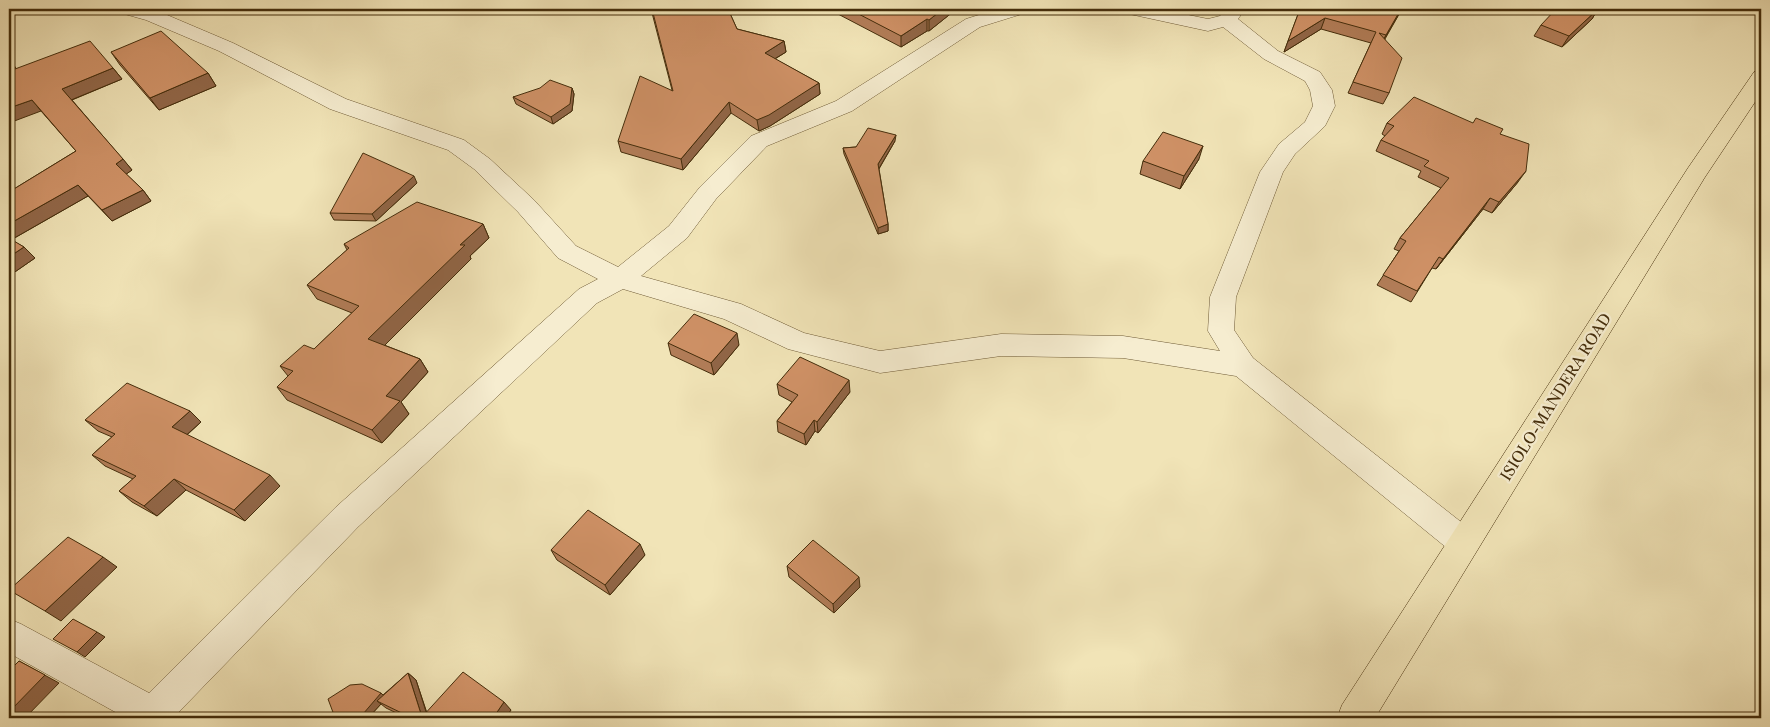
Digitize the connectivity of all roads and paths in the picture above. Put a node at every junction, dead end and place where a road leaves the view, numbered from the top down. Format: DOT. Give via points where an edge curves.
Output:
graph roads {
  1 [pos="128,9"];
  2 [pos="1018,9"];
  3 [pos="1132,9"];
  4 [pos="1231,15"];
  5 [pos="1761,77"];
  6 [pos="620,279"];
  7 [pos="1243,366"];
  8 [pos="1464,543"];
  9 [pos="9,634"];
  10 [pos="151,716"];
  11 [pos="1355,718"];
  1 -- 6 [label="street" via="226,47 338,104 456,145 482,164 526,206 567,252"];
  2 -- 6 [label="street" via="973,23 844,106 759,141 708,193 678,232"];
  3 -- 4 [label="street" via="1208,25"];
  4 -- 7 [label="street" via="1271,55 1313,77 1321,90 1324,106 1314,126 1287,148 1272,172 1223,297 1221,331"];
  5 -- 8 [label="highway, ISIOLO-MANDERA ROAD" via="1696,173"];
  6 -- 7 [label="street" via="732,311 798,342 880,362 1001,345 1123,348"];
  6 -- 10 [label="street" via="588,296 426,443 347,517"];
  7 -- 8 [label="street"];
  8 -- 11 [label="highway, ISIOLO-MANDERA ROAD"];
  9 -- 10 [label="street"];
}
